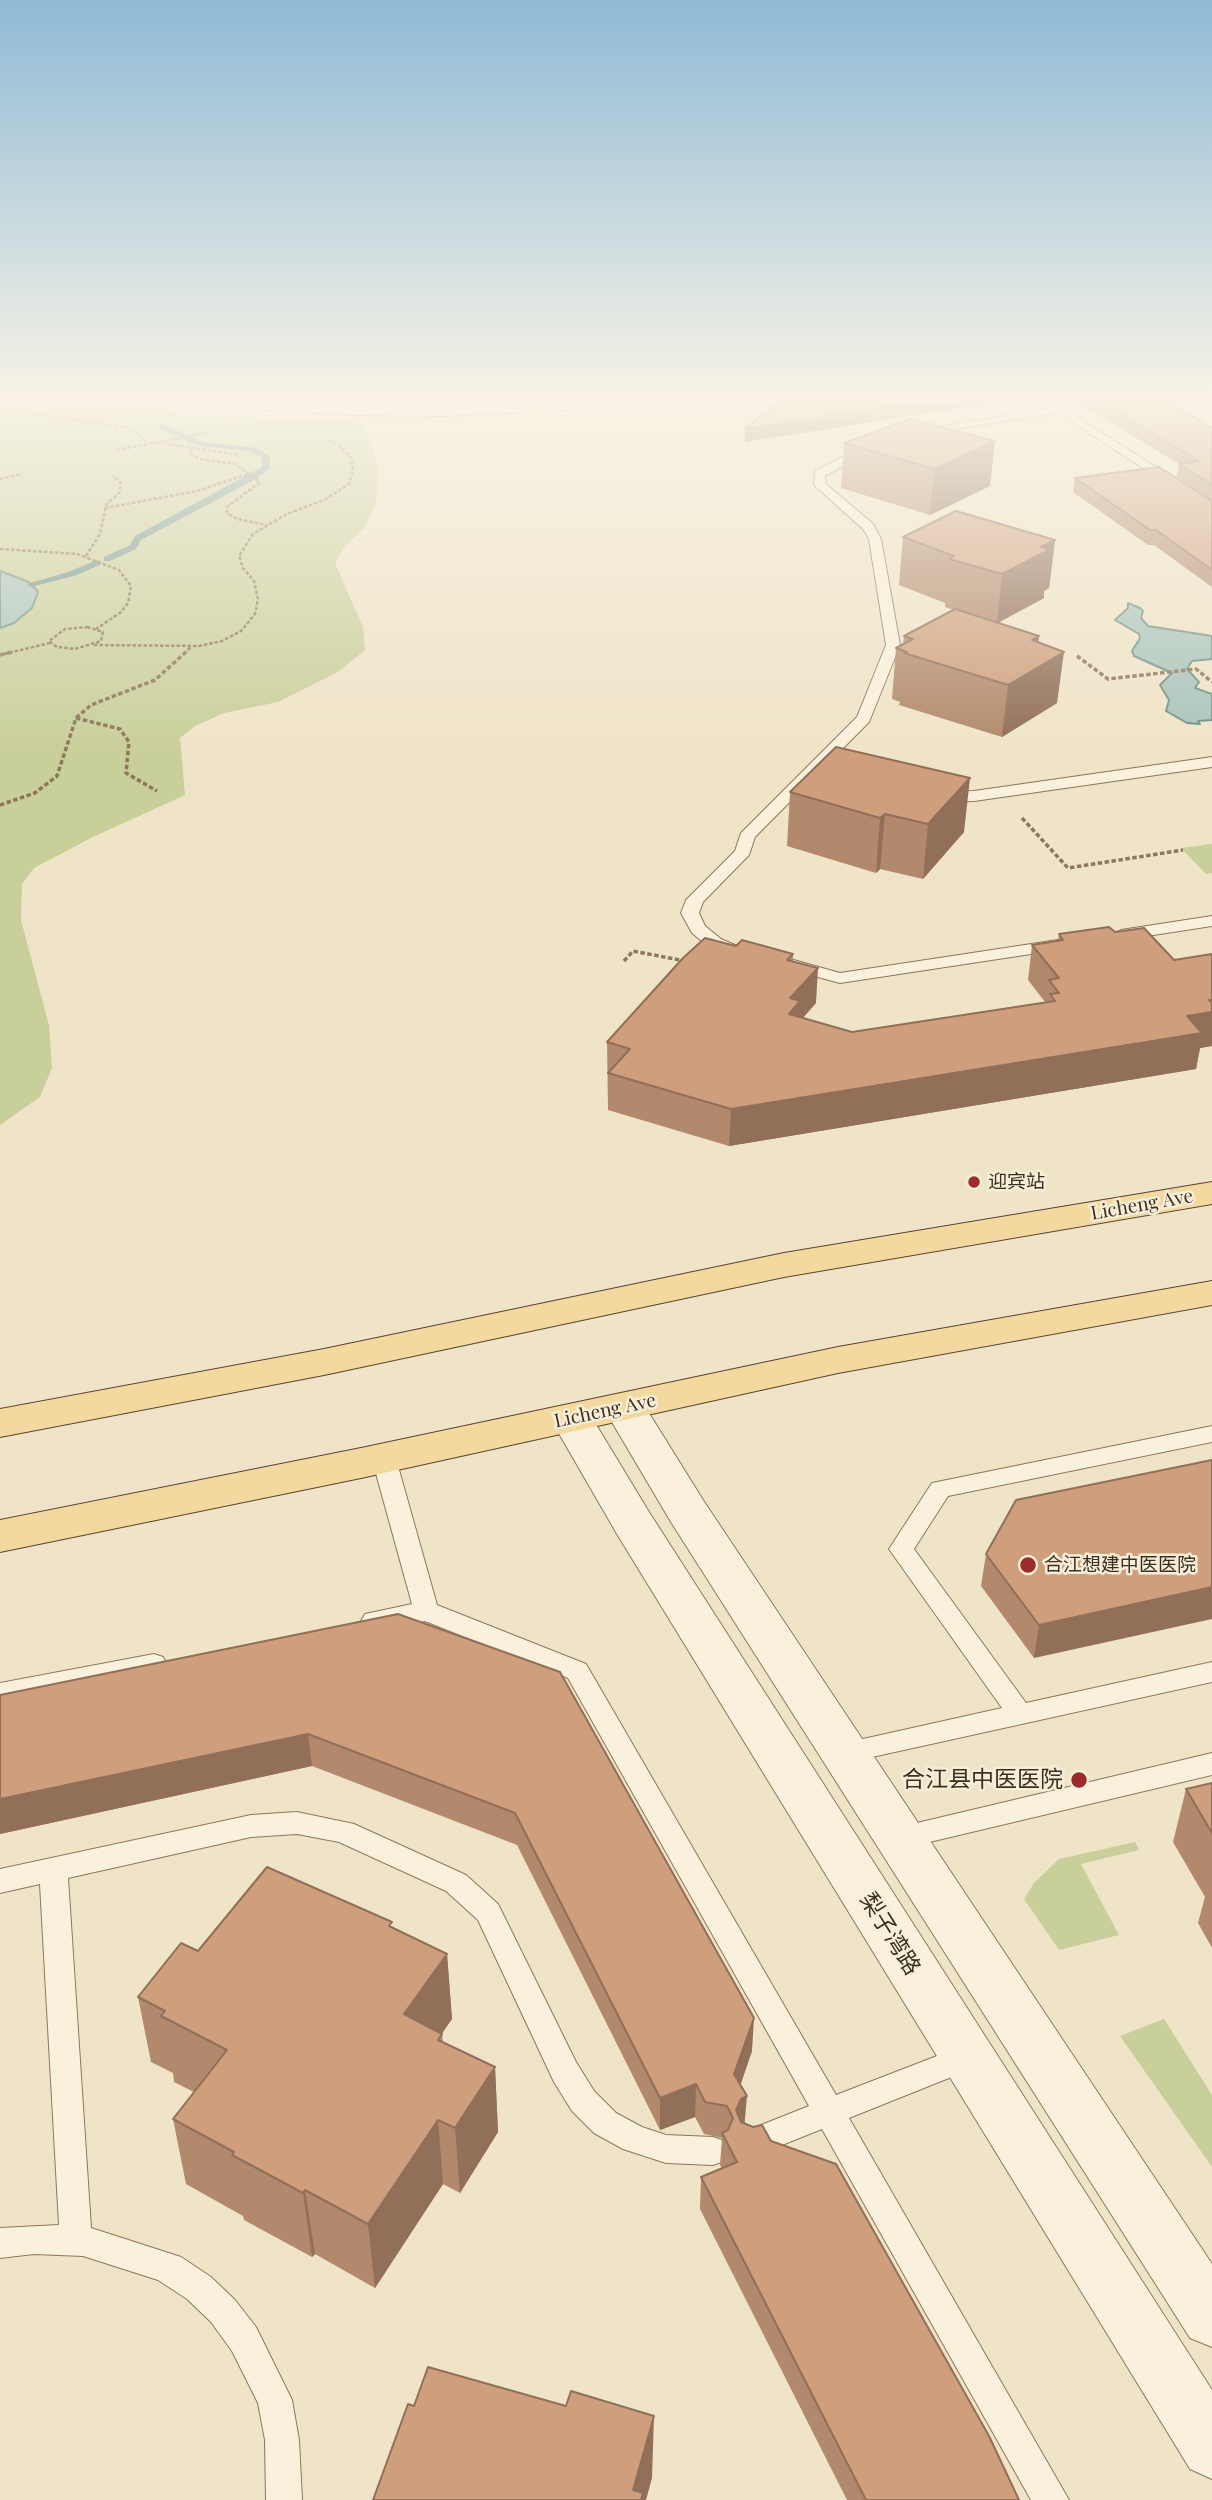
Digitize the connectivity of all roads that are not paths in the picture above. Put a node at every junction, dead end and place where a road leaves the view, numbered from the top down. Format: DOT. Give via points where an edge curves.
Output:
graph roads {
  1 [pos="858,517"];
  2 [pos="1212,762"];
  3 [pos="928,796"];
  4 [pos="1212,921"];
  5 [pos="1102,938"];
  6 [pos="1074,942"];
  7 [pos="753,954"];
  8 [pos="778,961"];
  9 [pos="1212,1193"];
  10 [pos="1212,1293"];
  11 [pos="624,1407"];
  12 [pos="571,1418"];
  13 [pos="0,1423"];
  14 [pos="1212,1434"];
  15 [pos="384,1459"];
  16 [pos="0,1535"];
  17 [pos="426,1611"];
  18 [pos="341,1628"];
  19 [pos="183,1658"];
  20 [pos="1212,1672"];
  21 [pos="0,1693"];
  22 [pos="1020,1714"];
  23 [pos="845,1753"];
  24 [pos="1212,1764"];
  25 [pos="900,1838"];
  26 [pos="53,1869"];
  27 [pos="0,1881"];
  28 [pos="968,2057"];
  29 [pos="830,2112"];
  30 [pos="752,2143"];
  31 [pos="713,2151"];
  32 [pos="76,2241"];
  33 [pos="0,2243"];
  34 [pos="1212,2317"];
  35 [pos="1212,2447"];
  36 [pos="284,2500"];
  37 [pos="1051,2500"];
  1 -- 7 [label="lane" via="875,539 893,645 864,719 825,769 747,836 743,852 695,900 690,913 698,929 715,943"];
  2 -- 3 [label="lane" via="998,793"];
  4 -- 5 [label="lane"];
  6 -- 8 [label="lane" via="840,978"];
  9 -- 13 [label="main road, Licheng Ave" via="784,1265 324,1362"];
  10 -- 11 [label="main road, Licheng Ave" via="838,1360"];
  11 -- 12 [label="main road, Licheng Ave"];
  11 -- 23 [label="street"];
  12 -- 15 [label="main road, Licheng Ave"];
  12 -- 28 [label="street, 梨子湾路"];
  14 -- 22 [label="lane" via="940,1489 901,1549"];
  15 -- 16 [label="main road, Licheng Ave"];
  15 -- 17 [label="lane"];
  17 -- 18 [label="lane"];
  17 -- 29 [label="lane" via="577,1671"];
  19 -- 21 [label="lane"];
  20 -- 22 [label="lane"];
  22 -- 23 [label="lane"];
  23 -- 25 [label="street"];
  24 -- 25 [label="lane"];
  25 -- 34 [label="street"];
  26 -- 27 [label="lane"];
  26 -- 31 [label="lane" via="275,1823 344,1832 456,1883 488,1912 565,2072 583,2101 605,2123 666,2149"];
  26 -- 32 [label="lane"];
  28 -- 29 [label="lane"];
  28 -- 35 [label="street, 梨子湾路"];
  29 -- 30 [label="lane"];
  29 -- 37 [label="lane"];
  32 -- 33 [label="lane"];
  32 -- 36 [label="lane" via="169,2268 223,2311 244,2339 275,2400"];
}
